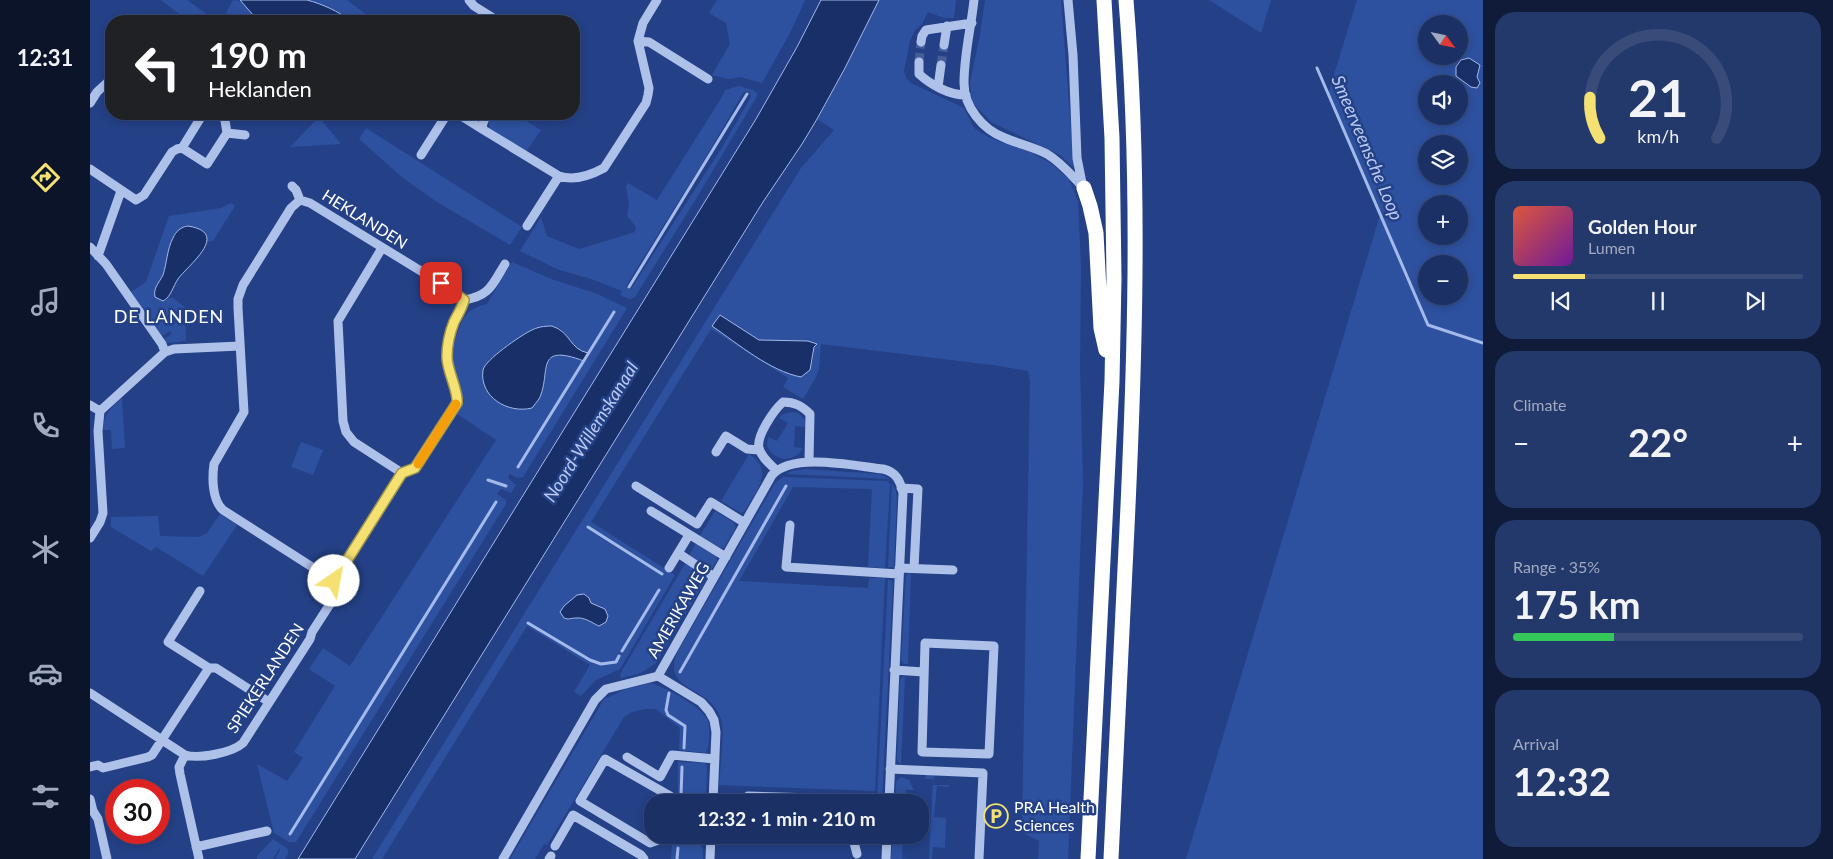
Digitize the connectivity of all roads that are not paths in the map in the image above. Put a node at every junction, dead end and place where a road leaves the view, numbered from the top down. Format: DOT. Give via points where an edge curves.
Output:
graph roads {
  1 [pos="469,0"];
  2 [pos="657,0"];
  3 [pos="974,0"];
  4 [pos="1068,0"];
  5 [pos="1104,0"];
  6 [pos="1126,0"];
  7 [pos="488,15"];
  8 [pos="972,23"];
  9 [pos="947,26"];
  10 [pos="638,41"];
  11 [pos="922,42"];
  12 [pos="944,45"];
  13 [pos="919,62"];
  14 [pos="942,65"];
  15 [pos="708,79"];
  16 [pos="105,85"];
  17 [pos="938,87"];
  18 [pos="966,96"];
  19 [pos="90,103"];
  20 [pos="199,120"];
  21 [pos="225,120"];
  22 [pos="443,120"];
  23 [pos="468,120"];
  24 [pos="485,120"];
  25 [pos="482,129"];
  26 [pos="227,133"];
  27 [pos="246,135"];
  28 [pos="182,148"];
  29 [pos="422,155"];
  30 [pos="90,169"];
  31 [pos="559,176"];
  32 [pos="292,186"];
  33 [pos="1084,188"];
  34 [pos="121,191"];
  35 [pos="300,200"];
  36 [pos="527,226"];
  37 [pos="90,247"];
  38 [pos="382,248"];
  39 [pos="98,256"];
  40 [pos="505,264"];
  41 [pos="464,300"];
  42 [pos="240,346"];
  43 [pos="165,352"];
  44 [pos="1112,381"];
  45 [pos="90,405"];
  46 [pos="100,412"];
  47 [pos="759,450"];
  48 [pos="716,452"];
  49 [pos="810,461"];
  50 [pos="776,470"];
  51 [pos="402,473"];
  52 [pos="636,486"];
  53 [pos="901,488"];
  54 [pos="651,511"];
  55 [pos="745,523"];
  56 [pos="790,524"];
  57 [pos="689,535"];
  58 [pos="90,538"];
  59 [pos="678,553"];
  60 [pos="726,557"];
  61 [pos="669,568"];
  62 [pos="914,568"];
  63 [pos="953,570"];
  64 [pos="899,571"];
  65 [pos="714,576"];
  66 [pos="334,581"];
  67 [pos="200,591"];
  68 [pos="209,668"];
  69 [pos="894,670"];
  70 [pos="924,672"];
  71 [pos="658,676"];
  72 [pos="90,693"];
  73 [pos="269,702"];
  74 [pos="163,739"];
  75 [pos="185,755"];
  76 [pos="627,757"];
  77 [pos="715,758"];
  78 [pos="90,767"];
  79 [pos="890,769"];
  80 [pos="666,794"];
  81 [pos="713,794"];
  82 [pos="888,794"];
  83 [pos="90,799"];
  84 [pos="267,831"];
  85 [pos="644,839"];
  86 [pos="711,844"];
  87 [pos="854,844"];
  88 [pos="887,844"];
  89 [pos="555,846"];
  90 [pos="196,847"];
  91 [pos="857,854"];
  92 [pos="107,859"];
  93 [pos="198,859"];
  94 [pos="503,859"];
  95 [pos="644,859"];
  96 [pos="710,859"];
  97 [pos="886,859"];
  98 [pos="979,859"];
  99 [pos="1088,859"];
  100 [pos="1111,859"];
  1 -- 7 [label="street"];
  2 -- 10 [label="street" via="643,23"];
  3 -- 8 [label="street"];
  4 -- 33 [label="street" via="1077,158"];
  5 -- 44 [label="highway" via="1112,138"];
  6 -- 100 [label="highway" via="1134,137 1134,394"];
  8 -- 9 [label="street"];
  8 -- 18 [label="street" via="964,84"];
  9 -- 11 [label="street" via="926,30"];
  9 -- 12 [label="street"];
  10 -- 15 [label="street" via="649,42"];
  10 -- 31 [label="street" via="649,88 646,103 604,168 571,178"];
  13 -- 17 [label="street" via="919,74"];
  14 -- 17 [label="street"];
  16 -- 19 [label="street"];
  17 -- 18 [label="street"];
  18 -- 33 [label="street" via="975,116 986,128 1005,139 1047,154"];
  20 -- 28 [label="street"];
  21 -- 26 [label="street"];
  22 -- 29 [label="street"];
  23 -- 25 [label="street"];
  24 -- 25 [label="street"];
  25 -- 31 [label="street"];
  26 -- 27 [label="street"];
  26 -- 28 [label="street" via="206,164"];
  28 -- 34 [label="street" via="172,152 144,196 136,200"];
  30 -- 34 [label="street"];
  31 -- 36 [label="street"];
  32 -- 35 [label="street, HEKLANDEN"];
  33 -- 44 [label="highway" via="1096,233 1101,328"];
  34 -- 39 [label="street"];
  35 -- 38 [label="street, HEKLANDEN"];
  35 -- 42 [label="street, HEKLANDEN" via="291,208 240,292"];
  37 -- 39 [label="street"];
  38 -- 41 [label="street, HEKLANDEN"];
  38 -- 51 [label="street" via="338,321 343,421 354,442"];
  39 -- 43 [label="street"];
  40 -- 41 [label="street" via="484,294"];
  41 -- 51 [label="street" via="448,344 448,365 457,403 415,468"];
  42 -- 43 [label="street"];
  42 -- 66 [label="street, HEKLANDEN" via="244,412 214,464 217,503"];
  43 -- 46 [label="street"];
  44 -- 99 [label="highway"];
  45 -- 46 [label="street"];
  46 -- 58 [label="street" via="98,431 103,514"];
  47 -- 48 [label="street" via="747,449 726,436"];
  47 -- 49 [label="street" via="761,436 778,407 783,402 792,402 810,414"];
  47 -- 50 [label="street"];
  49 -- 50 [label="street"];
  49 -- 53 [label="street" via="883,468 892,471"];
  50 -- 55 [label="street, AMERIKAWEG"];
  51 -- 66 [label="street"];
  52 -- 55 [label="street" via="697,524 711,502"];
  53 -- 62 [label="street" via="918,489"];
  53 -- 64 [label="street"];
  54 -- 57 [label="street"];
  55 -- 60 [label="street, AMERIKAWEG"];
  56 -- 64 [label="street" via="786,567"];
  57 -- 59 [label="street"];
  57 -- 60 [label="street"];
  59 -- 61 [label="street"];
  59 -- 65 [label="street"];
  60 -- 65 [label="street, AMERIKAWEG"];
  62 -- 63 [label="street"];
  62 -- 64 [label="street"];
  64 -- 69 [label="street"];
  65 -- 71 [label="street, AMERIKAWEG"];
  66 -- 73 [label="street, SPIEKERLANDEN" via="332,601"];
  67 -- 68 [label="street" via="168,642"];
  68 -- 73 [label="street" via="216,668"];
  68 -- 74 [label="street"];
  69 -- 70 [label="street"];
  69 -- 79 [label="street"];
  70 -- 70 [label="street" via="922,752 989,754 994,646 925,643"];
  71 -- 77 [label="street" via="710,711 716,732"];
  71 -- 94 [label="street, AMERIKAWEG" via="620,684 595,700"];
  72 -- 74 [label="street"];
  73 -- 75 [label="street, SPIEKERLANDEN" via="239,746 200,756"];
  74 -- 75 [label="street"];
  74 -- 78 [label="street" via="148,757 103,768 98,765"];
  75 -- 90 [label="street" via="179,767"];
  76 -- 77 [label="street" via="660,776 672,756"];
  77 -- 81 [label="street"];
  79 -- 82 [label="street"];
  79 -- 98 [label="street" via="983,773"];
  80 -- 85 [label="street" via="605,759 580,801"];
  83 -- 92 [label="street"];
  84 -- 90 [label="street"];
  86 -- 96 [label="street"];
  87 -- 91 [label="street"];
  88 -- 97 [label="street"];
  89 -- 95 [label="street" via="572,815"];
  90 -- 93 [label="street"];
}
